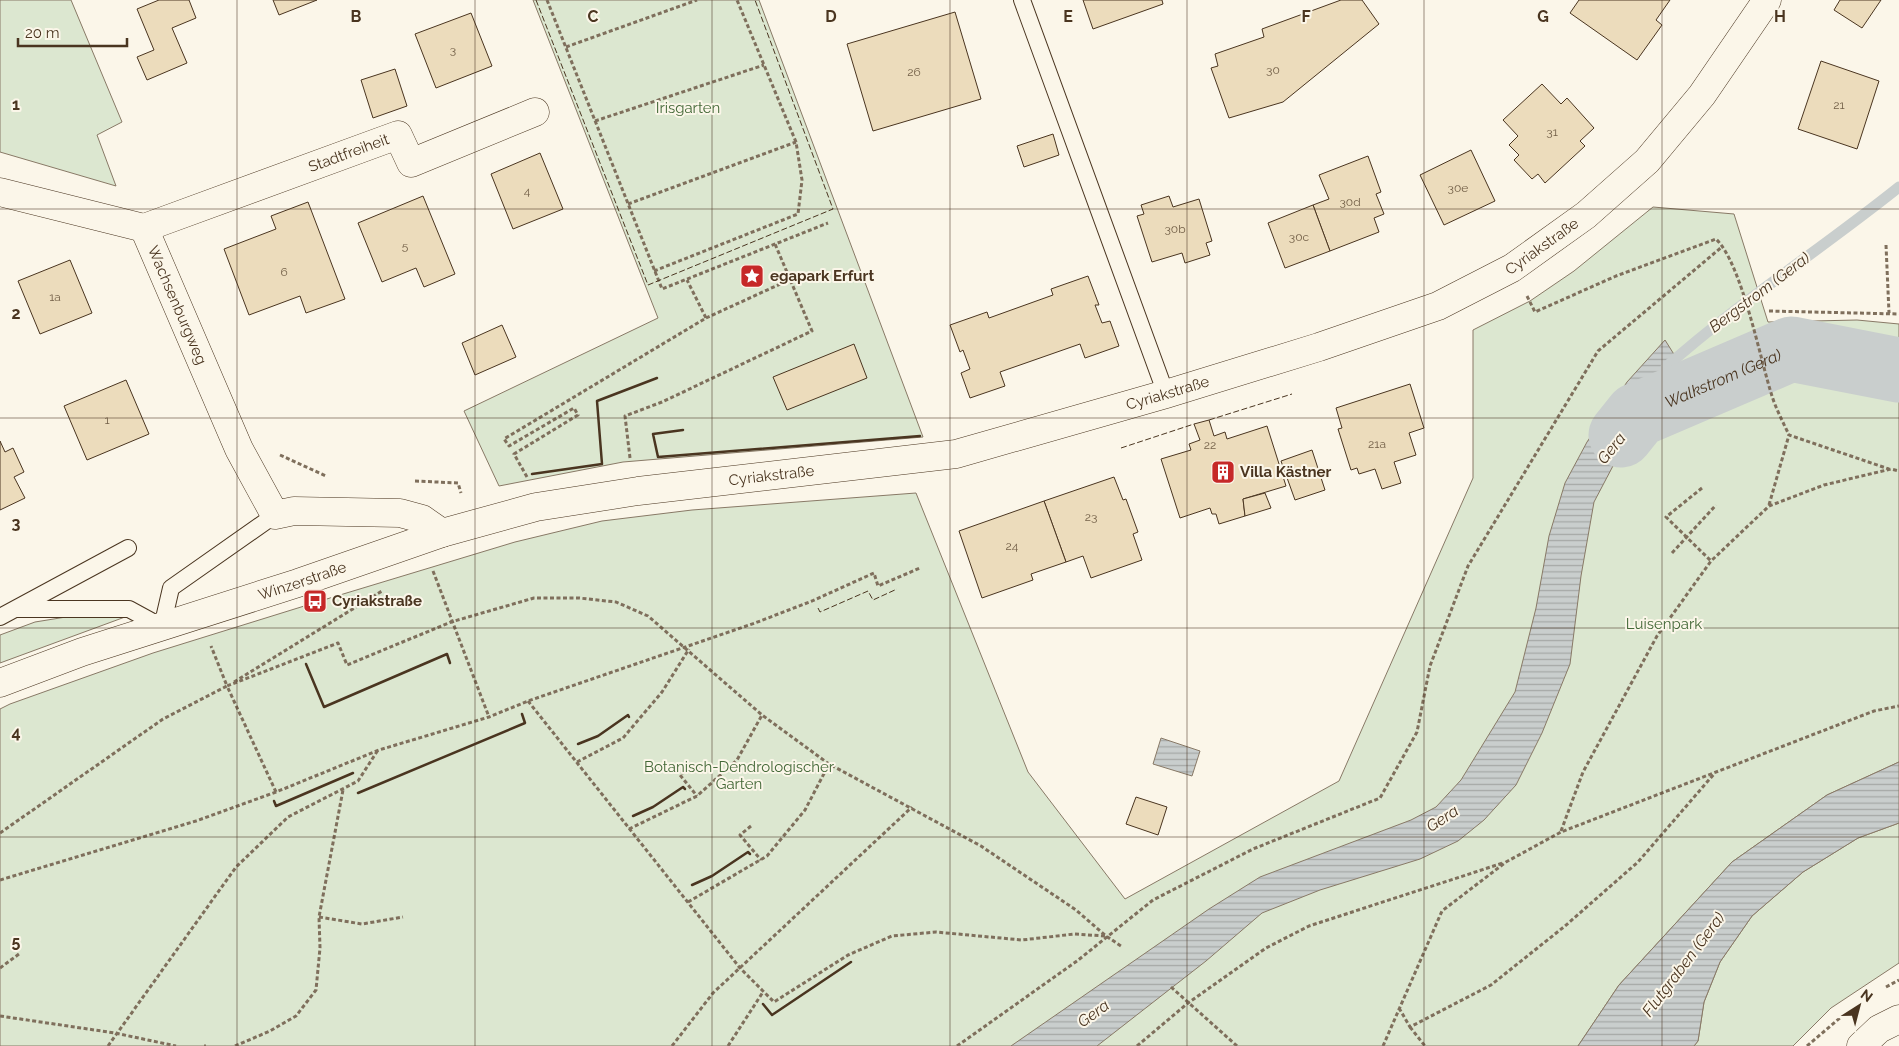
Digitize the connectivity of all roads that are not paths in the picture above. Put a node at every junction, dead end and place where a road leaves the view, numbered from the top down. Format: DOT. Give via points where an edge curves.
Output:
graph roads {
  1 [pos="1022,0"];
  2 [pos="1767,0"];
  3 [pos="535,112"];
  4 [pos="0,192"];
  5 [pos="144,228"];
  6 [pos="1166,394"];
  7 [pos="275,515"];
  8 [pos="442,533"];
  9 [pos="128,548"];
  10 [pos="17,609"];
  11 [pos="0,617"];
  12 [pos="162,627"];
  13 [pos="0,683"];
  14 [pos="1899,1019"];
  15 [pos="1861,1046"];
  1 -- 6 [label="lane"];
  2 -- 6 [label="street, Cyriakstraße" via="1702,95 1647,161 1586,215 1512,268 1438,306"];
  3 -- 5 [label="street, Stadtfreiheit" via="411,163 398,135"];
  4 -- 5 [label="street, Wachsenburgweg"];
  5 -- 7 [label="street, Wachsenburgweg" via="239,450"];
  6 -- 8 [label="street, Cyriakstraße" via="956,454 536,506"];
  7 -- 8 [label="street" via="294,511 400,513 422,519"];
  7 -- 12 [label="lane" via="171,588"];
  8 -- 12 [label="street, Winzerstraße"];
  9 -- 10 [label="lane"];
  10 -- 11 [label="lane"];
  10 -- 12 [label="lane" via="129,609"];
  12 -- 13 [label="street, Winzerstraße" via="82,652"];
  14 -- 15 [label="street" via="1879,1029"];
}
